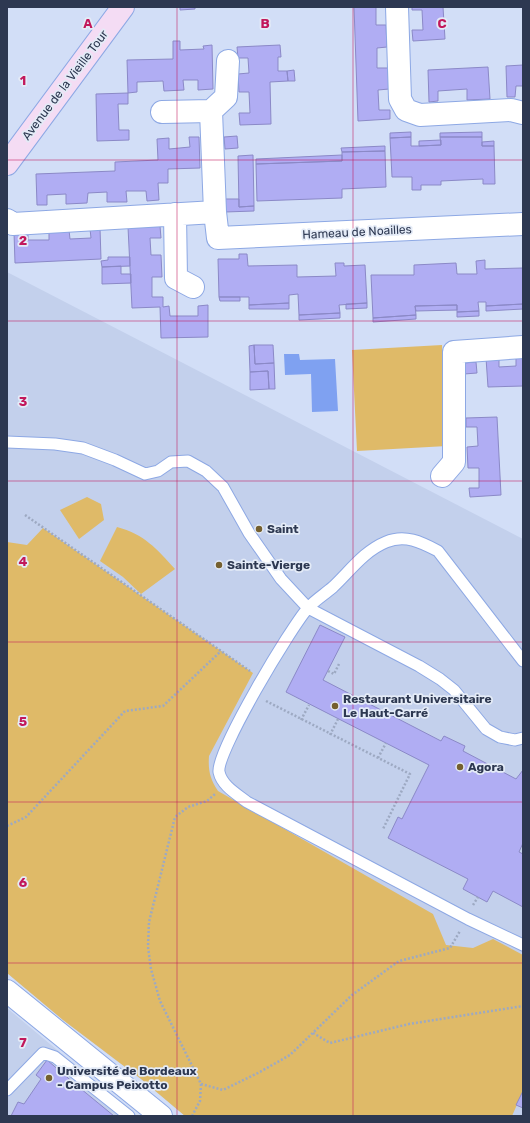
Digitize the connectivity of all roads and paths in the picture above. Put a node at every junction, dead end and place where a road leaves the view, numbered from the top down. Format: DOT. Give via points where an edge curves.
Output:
graph roads {
  1 [pos="123,7"];
  2 [pos="397,7"];
  3 [pos="228,62"];
  4 [pos="210,111"];
  5 [pos="162,112"];
  6 [pos="523,113"];
  7 [pos="7,164"];
  8 [pos="215,212"];
  9 [pos="175,214"];
  10 [pos="7,220"];
  11 [pos="523,224"];
  12 [pos="193,287"];
  13 [pos="523,347"];
  14 [pos="7,442"];
  15 [pos="442,476"];
  16 [pos="25,515"];
  17 [pos="308,608"];
  18 [pos="222,651"];
  19 [pos="523,661"];
  20 [pos="339,664"];
  21 [pos="328,671"];
  22 [pos="262,679"];
  23 [pos="254,694"];
  24 [pos="309,705"];
  25 [pos="338,719"];
  26 [pos="301,720"];
  27 [pos="330,734"];
  28 [pos="523,738"];
  29 [pos="386,743"];
  30 [pos="378,758"];
  31 [pos="223,782"];
  32 [pos="7,826"];
  33 [pos="383,829"];
  34 [pos="468,919"];
  35 [pos="523,945"];
  36 [pos="7,991"];
  37 [pos="523,1006"];
  38 [pos="312,1033"];
  39 [pos="200,1084"];
  40 [pos="7,1090"];
  41 [pos="129,1116"];
  42 [pos="161,1116"];
  43 [pos="192,1116"];
  1 -- 7 [label="street, Avenue de la Vieille Tour"];
  2 -- 6 [label="street" via="400,99 406,110 420,115 511,110"];
  3 -- 4 [label="street" via="226,97"];
  4 -- 5 [label="street"];
  4 -- 8 [label="street, Hameau de Noailles"];
  8 -- 9 [label="street"];
  8 -- 11 [label="street, Hameau de Noailles" via="218,238"];
  9 -- 10 [label="street" via="13,224"];
  9 -- 12 [label="street" via="176,278"];
  13 -- 15 [label="street" via="454,352 454,462"];
  14 -- 17 [label="lane" via="83,448 145,474 158,471 171,462 188,461 206,471 223,487 249,533 281,579"];
  16 -- 18 [label="path"];
  17 -- 19 [label="lane" via="373,550 387,542 410,539 438,551"];
  17 -- 22 [label="lane"];
  17 -- 28 [label="lane" via="440,679 454,690 486,729 500,737 515,740"];
  18 -- 22 [label="path"];
  18 -- 32 [label="path" via="163,706 126,711 26,817"];
  20 -- 21 [label="path" via="334,674"];
  22 -- 23 [label="lane"];
  23 -- 26 [label="path"];
  23 -- 31 [label="lane" via="219,763"];
  24 -- 26 [label="path"];
  25 -- 27 [label="path"];
  26 -- 27 [label="path"];
  27 -- 30 [label="path"];
  29 -- 30 [label="path"];
  30 -- 33 [label="path" via="410,774"];
  31 -- 34 [label="lane" via="247,802"];
  31 -- 39 [label="path" via="207,801 188,807 175,817 149,922 148,947 151,969 160,1001"];
  34 -- 35 [label="lane"];
  34 -- 38 [label="path" via="450,948 399,961 352,995"];
  36 -- 42 [label="street"];
  37 -- 38 [label="path" via="409,1024 330,1043"];
  38 -- 39 [label="path" via="290,1055 223,1090"];
  39 -- 43 [label="path" via="200,1101"];
  40 -- 41 [label="lane" via="43,1052 55,1057"];
}
